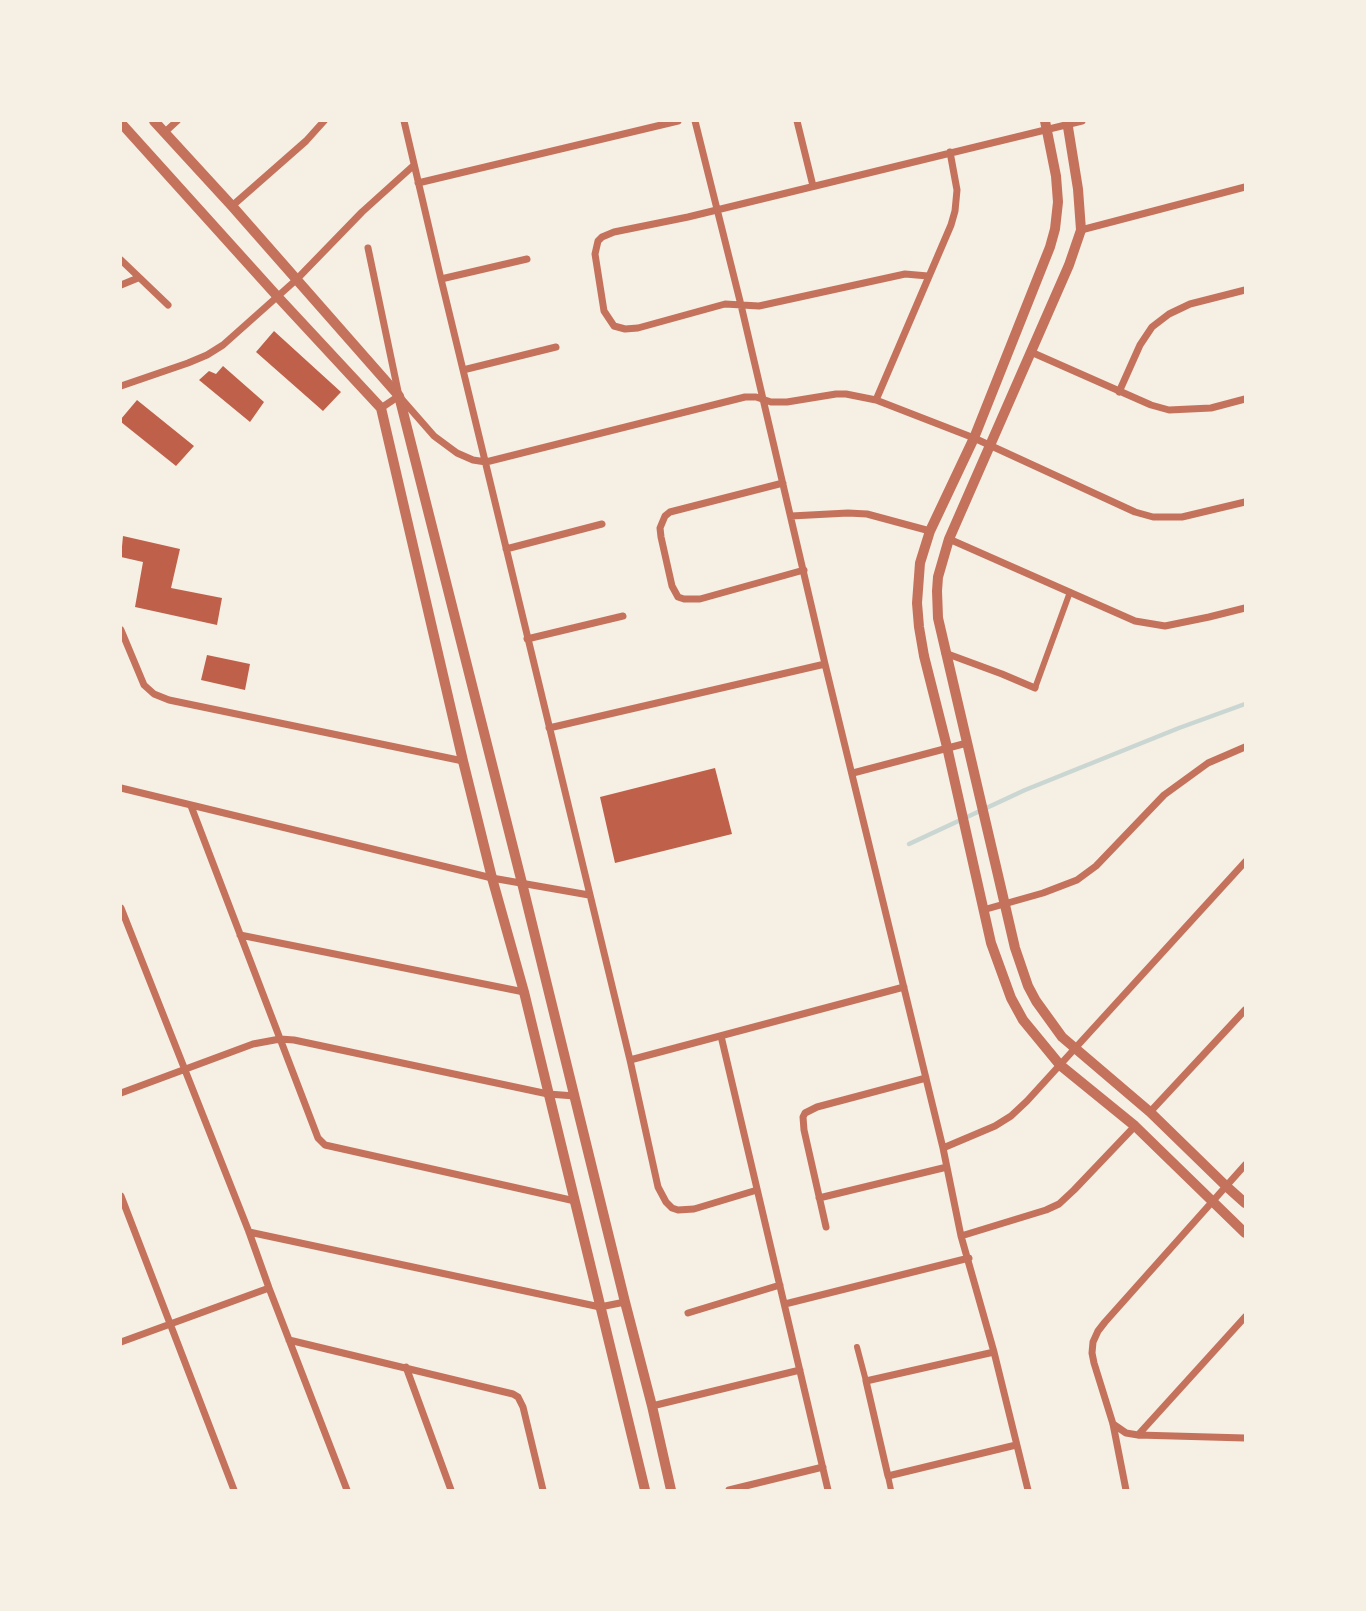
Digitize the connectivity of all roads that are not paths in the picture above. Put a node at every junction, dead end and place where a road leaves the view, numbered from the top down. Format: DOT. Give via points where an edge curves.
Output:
graph roads {
  1 [pos="155,121"];
  2 [pos="177,121"];
  3 [pos="324,121"];
  4 [pos="404,121"];
  5 [pos="678,121"];
  6 [pos="695,121"];
  7 [pos="797,121"];
  8 [pos="1082,121"];
  9 [pos="1067,122"];
  10 [pos="121,123"];
  11 [pos="1046,125"];
  12 [pos="165,132"];
  13 [pos="950,152"];
  14 [pos="414,166"];
  15 [pos="418,183"];
  16 [pos="813,186"];
  17 [pos="1245,187"];
  18 [pos="232,206"];
  19 [pos="717,209"];
  20 [pos="1081,230"];
  21 [pos="368,248"];
  22 [pos="527,259"];
  23 [pos="121,260"];
  24 [pos="928,276"];
  25 [pos="138,278"];
  26 [pos="440,279"];
  27 [pos="296,280"];
  28 [pos="121,285"];
  29 [pos="1245,290"];
  30 [pos="277,296"];
  31 [pos="169,305"];
  32 [pos="741,305"];
  33 [pos="556,346"];
  34 [pos="1031,352"];
  35 [pos="463,370"];
  36 [pos="121,386"];
  37 [pos="1119,391"];
  38 [pos="399,396"];
  39 [pos="763,399"];
  40 [pos="1245,399"];
  41 [pos="876,400"];
  42 [pos="381,408"];
  43 [pos="974,438"];
  44 [pos="990,445"];
  45 [pos="486,462"];
  46 [pos="783,483"];
  47 [pos="1245,502"];
  48 [pos="791,516"];
  49 [pos="602,524"];
  50 [pos="930,531"];
  51 [pos="949,539"];
  52 [pos="506,549"];
  53 [pos="804,570"];
  54 [pos="1070,593"];
  55 [pos="1245,608"];
  56 [pos="623,616"];
  57 [pos="121,630"];
  58 [pos="527,639"];
  59 [pos="946,653"];
  60 [pos="825,664"];
  61 [pos="1035,688"];
  62 [pos="549,728"];
  63 [pos="967,743"];
  64 [pos="947,747"];
  65 [pos="1245,747"];
  66 [pos="463,761"];
  67 [pos="853,773"];
  68 [pos="121,788"];
  69 [pos="191,806"];
  70 [pos="1245,862"];
  71 [pos="492,878"];
  72 [pos="522,883"];
  73 [pos="589,895"];
  74 [pos="1006,904"];
  75 [pos="121,908"];
  76 [pos="983,910"];
  77 [pos="240,934"];
  78 [pos="904,987"];
  79 [pos="524,992"];
  80 [pos="1245,1010"];
  81 [pos="721,1036"];
  82 [pos="280,1039"];
  83 [pos="1075,1049"];
  84 [pos="630,1060"];
  85 [pos="1060,1065"];
  86 [pos="185,1069"];
  87 [pos="926,1078"];
  88 [pos="121,1094"];
  89 [pos="548,1094"];
  90 [pos="575,1097"];
  91 [pos="1150,1112"];
  92 [pos="1135,1126"];
  93 [pos="943,1148"];
  94 [pos="1245,1165"];
  95 [pos="947,1167"];
  96 [pos="1226,1186"];
  97 [pos="757,1190"];
  98 [pos="121,1196"];
  99 [pos="819,1198"];
  100 [pos="575,1201"];
  101 [pos="1211,1201"];
  102 [pos="1245,1203"];
  103 [pos="826,1227"];
  104 [pos="249,1232"];
  105 [pos="1245,1233"];
  106 [pos="961,1236"];
  107 [pos="968,1258"];
  108 [pos="780,1285"];
  109 [pos="269,1288"];
  110 [pos="625,1302"];
  111 [pos="785,1304"];
  112 [pos="600,1307"];
  113 [pos="688,1313"];
  114 [pos="1245,1317"];
  115 [pos="169,1323"];
  116 [pos="289,1340"];
  117 [pos="121,1342"];
  118 [pos="858,1347"];
  119 [pos="994,1352"];
  120 [pos="406,1367"];
  121 [pos="800,1370"];
  122 [pos="866,1381"];
  123 [pos="652,1406"];
  124 [pos="1113,1424"];
  125 [pos="1138,1435"];
  126 [pos="1245,1438"];
  127 [pos="1016,1444"];
  128 [pos="822,1467"];
  129 [pos="888,1476"];
  130 [pos="234,1490"];
  131 [pos="347,1490"];
  132 [pos="451,1490"];
  133 [pos="543,1490"];
  134 [pos="645,1490"];
  135 [pos="671,1490"];
  136 [pos="729,1490"];
  137 [pos="828,1490"];
  138 [pos="891,1490"];
  139 [pos="1028,1490"];
  140 [pos="1126,1490"];
  1 -- 12 [label="street"];
  2 -- 12 [label="street"];
  3 -- 18 [label="street"];
  4 -- 14 [label="street"];
  5 -- 15 [label="street"];
  6 -- 19 [label="street"];
  7 -- 16 [label="street"];
  8 -- 9 [label="street"];
  9 -- 11 [label="street"];
  9 -- 20 [label="street"];
  10 -- 30 [label="street"];
  11 -- 13 [label="street"];
  11 -- 43 [label="street" via="1056,176 1055,229"];
  12 -- 18 [label="street"];
  13 -- 16 [label="street"];
  13 -- 24 [label="street" via="957,190 955,211"];
  14 -- 15 [label="street"];
  14 -- 27 [label="street"];
  15 -- 26 [label="street"];
  16 -- 19 [label="street"];
  17 -- 20 [label="street"];
  18 -- 27 [label="street"];
  19 -- 32 [label="street"];
  19 -- 32 [label="street" via="602,237 595,254 604,311 625,330 716,306"];
  20 -- 34 [label="street"];
  21 -- 38 [label="street"];
  22 -- 26 [label="street"];
  23 -- 25 [label="street"];
  24 -- 32 [label="street" via="905,274 759,306"];
  24 -- 41 [label="street"];
  25 -- 28 [label="street"];
  25 -- 31 [label="street"];
  26 -- 35 [label="street"];
  27 -- 30 [label="street"];
  27 -- 38 [label="street"];
  29 -- 37 [label="street" via="1190,304 1152,327"];
  30 -- 36 [label="street" via="207,355"];
  30 -- 42 [label="street"];
  32 -- 39 [label="street"];
  33 -- 35 [label="street"];
  34 -- 37 [label="street"];
  34 -- 44 [label="street"];
  35 -- 45 [label="street"];
  37 -- 40 [label="street" via="1169,410 1211,408"];
  38 -- 42 [label="street"];
  38 -- 45 [label="street" via="447,446"];
  38 -- 72 [label="street"];
  39 -- 41 [label="street" via="778,403 846,394"];
  39 -- 45 [label="street" via="745,397"];
  39 -- 46 [label="street"];
  41 -- 43 [label="street"];
  42 -- 66 [label="street"];
  43 -- 44 [label="street"];
  43 -- 50 [label="street"];
  44 -- 47 [label="street" via="1153,517 1182,517"];
  44 -- 51 [label="street"];
  45 -- 52 [label="street"];
  46 -- 48 [label="street"];
  46 -- 53 [label="street" via="670,512 660,528 672,586 678,597 700,599"];
  48 -- 50 [label="street" via="867,514"];
  48 -- 53 [label="street"];
  49 -- 52 [label="street"];
  50 -- 64 [label="street" via="920,563 917,603 924,656"];
  51 -- 54 [label="street"];
  51 -- 59 [label="street" via="937,591"];
  52 -- 58 [label="street"];
  53 -- 60 [label="street"];
  54 -- 55 [label="street" via="1135,621 1165,626"];
  54 -- 61 [label="street"];
  56 -- 58 [label="street"];
  57 -- 66 [label="street" via="144,685 169,700"];
  58 -- 62 [label="street"];
  59 -- 61 [label="street"];
  59 -- 63 [label="street"];
  60 -- 62 [label="street"];
  60 -- 67 [label="street"];
  62 -- 73 [label="street"];
  63 -- 64 [label="street"];
  63 -- 74 [label="street"];
  64 -- 67 [label="street"];
  64 -- 76 [label="street"];
  65 -- 74 [label="street" via="1208,763 1164,795 1077,880"];
  66 -- 71 [label="street"];
  67 -- 78 [label="street"];
  68 -- 69 [label="street"];
  69 -- 71 [label="street"];
  69 -- 77 [label="street"];
  70 -- 83 [label="street"];
  71 -- 72 [label="street"];
  71 -- 79 [label="street"];
  72 -- 73 [label="street"];
  72 -- 90 [label="street"];
  73 -- 84 [label="street"];
  74 -- 76 [label="street"];
  74 -- 83 [label="street" via="1028,985"];
  75 -- 86 [label="street"];
  76 -- 85 [label="street" via="1011,998"];
  77 -- 79 [label="street"];
  77 -- 82 [label="street"];
  78 -- 81 [label="street"];
  78 -- 87 [label="street"];
  79 -- 89 [label="street"];
  80 -- 91 [label="street"];
  81 -- 84 [label="street"];
  81 -- 97 [label="street"];
  82 -- 86 [label="street"];
  82 -- 89 [label="street"];
  82 -- 100 [label="street" via="318,1138 325,1145"];
  83 -- 85 [label="street"];
  83 -- 91 [label="street"];
  84 -- 97 [label="street" via="658,1187 672,1208 694,1209"];
  85 -- 92 [label="street"];
  85 -- 93 [label="street" via="1011,1116"];
  86 -- 88 [label="street"];
  86 -- 104 [label="street"];
  87 -- 93 [label="street"];
  87 -- 99 [label="street" via="808,1111 803,1117 804,1130"];
  89 -- 90 [label="street"];
  89 -- 100 [label="street"];
  90 -- 110 [label="street"];
  91 -- 96 [label="street"];
  92 -- 101 [label="street"];
  92 -- 106 [label="street" via="1059,1203"];
  93 -- 95 [label="street"];
  94 -- 96 [label="street"];
  95 -- 99 [label="street"];
  95 -- 106 [label="street"];
  96 -- 101 [label="street"];
  96 -- 102 [label="street"];
  97 -- 108 [label="street"];
  98 -- 115 [label="street"];
  99 -- 103 [label="street"];
  100 -- 112 [label="street"];
  101 -- 105 [label="street"];
  101 -- 124 [label="street" via="1093,1342 1092,1353"];
  104 -- 109 [label="street"];
  104 -- 112 [label="street"];
  106 -- 107 [label="street"];
  107 -- 111 [label="street"];
  107 -- 119 [label="street"];
  108 -- 111 [label="street"];
  108 -- 113 [label="street"];
  109 -- 115 [label="street"];
  109 -- 116 [label="street"];
  110 -- 112 [label="street"];
  110 -- 123 [label="street"];
  111 -- 121 [label="street"];
  112 -- 134 [label="street"];
  114 -- 125 [label="street"];
  115 -- 117 [label="street"];
  115 -- 130 [label="street"];
  116 -- 120 [label="street"];
  116 -- 131 [label="street"];
  118 -- 122 [label="street"];
  119 -- 122 [label="street"];
  119 -- 127 [label="street"];
  120 -- 132 [label="street"];
  120 -- 133 [label="street" via="518,1397"];
  121 -- 123 [label="street"];
  121 -- 128 [label="street"];
  122 -- 129 [label="street"];
  123 -- 135 [label="street"];
  124 -- 125 [label="street"];
  124 -- 140 [label="street"];
  125 -- 126 [label="street"];
  127 -- 129 [label="street"];
  127 -- 139 [label="street"];
  128 -- 136 [label="street"];
  128 -- 137 [label="street"];
  129 -- 138 [label="street"];
}
